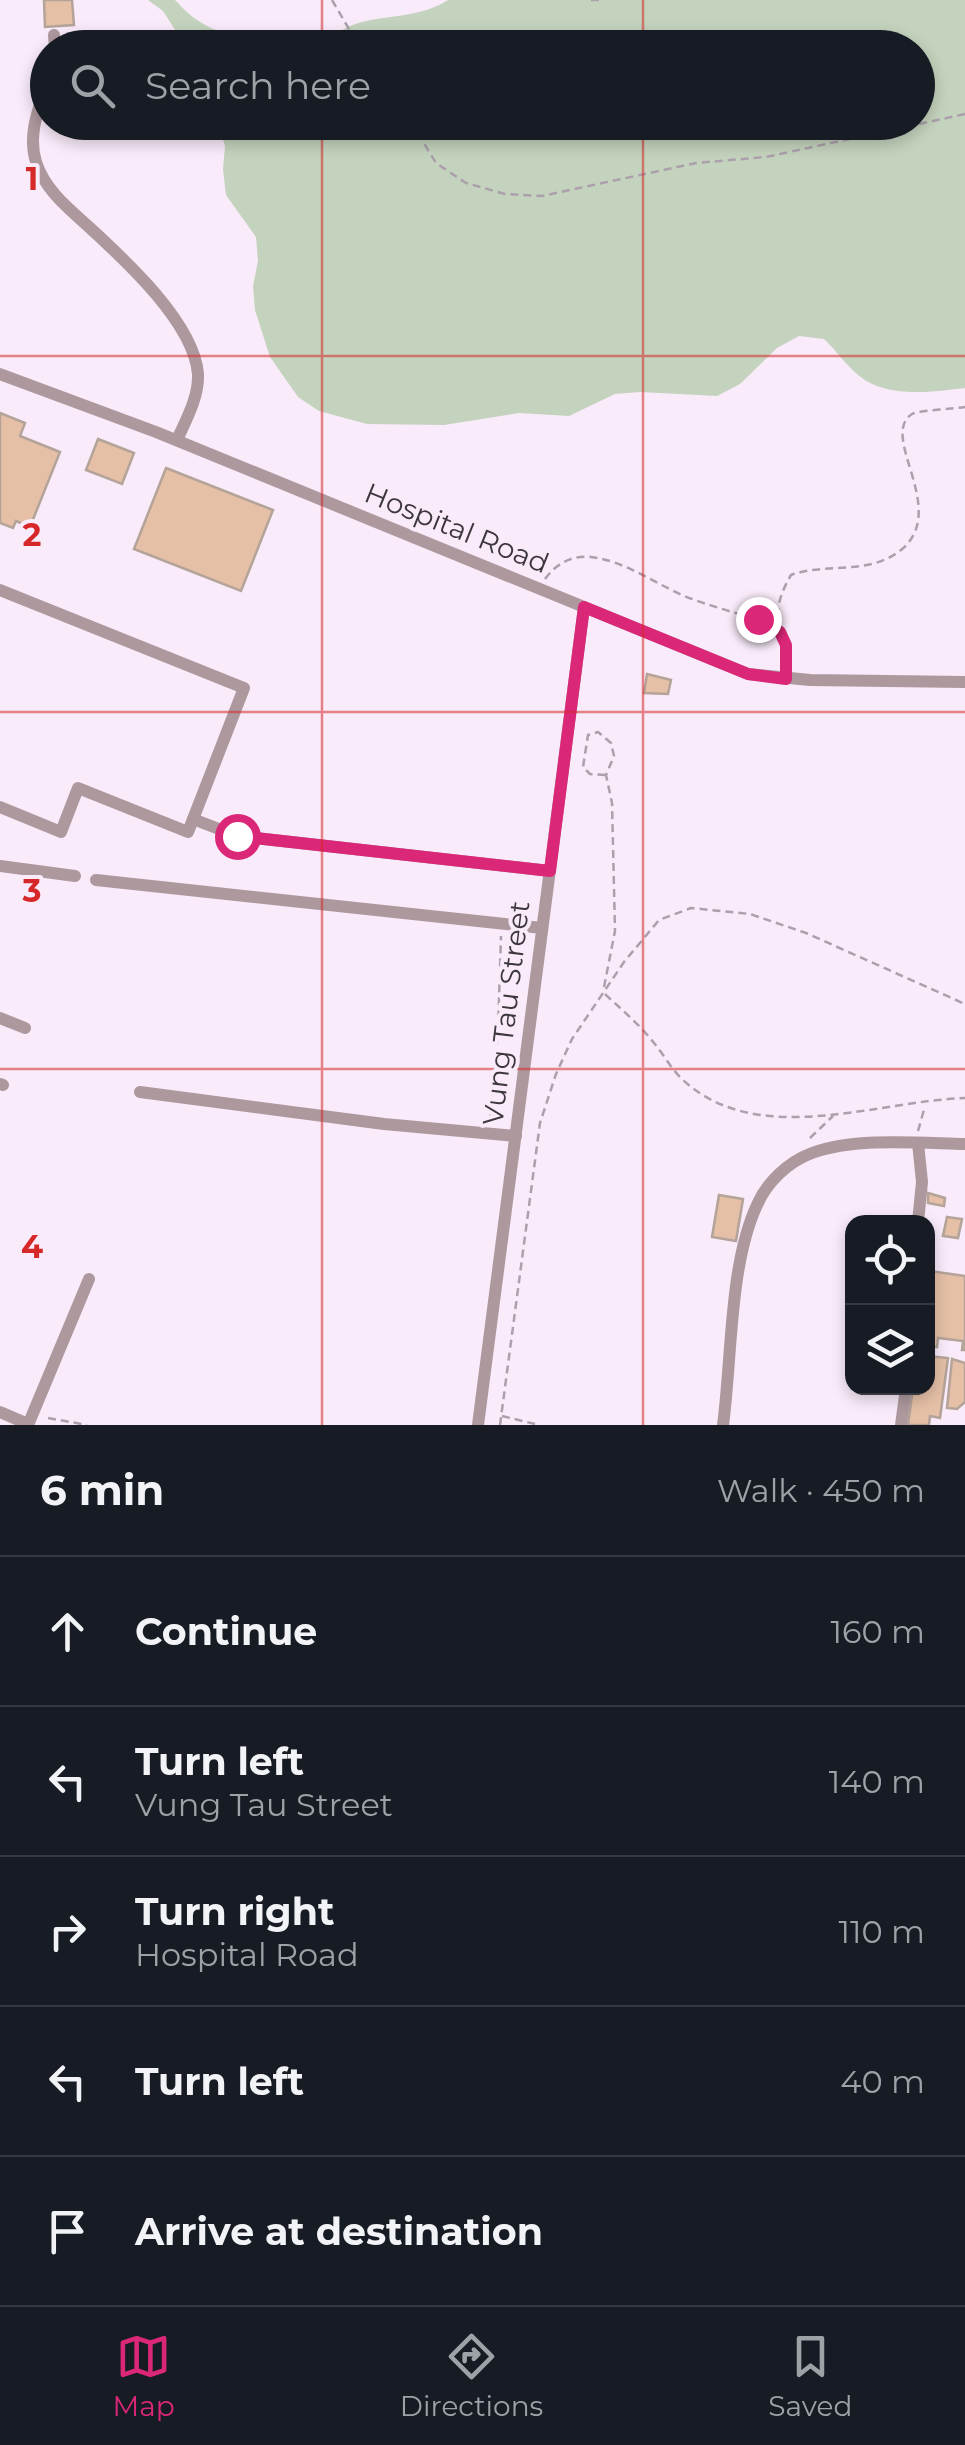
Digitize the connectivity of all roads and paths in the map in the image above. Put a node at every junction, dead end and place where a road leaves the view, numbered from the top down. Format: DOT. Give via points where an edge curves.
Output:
graph roads {
  1 [pos="332,0"];
  2 [pos="590,0"];
  3 [pos="603,0"];
  4 [pos="350,30"];
  5 [pos="965,114"];
  6 [pos="935,120"];
  7 [pos="33,140"];
  8 [pos="423,140"];
  9 [pos="845,140"];
  10 [pos="0,374"];
  11 [pos="965,407"];
  12 [pos="177,440"];
  13 [pos="0,590"];
  14 [pos="540,590"];
  15 [pos="584,607"];
  16 [pos="780,632"];
  17 [pos="786,679"];
  18 [pos="965,682"];
  19 [pos="606,775"];
  20 [pos="0,808"];
  21 [pos="193,819"];
  22 [pos="0,866"];
  23 [pos="550,871"];
  24 [pos="75,876"];
  25 [pos="96,880"];
  26 [pos="501,924"];
  27 [pos="542,928"];
  28 [pos="603,993"];
  29 [pos="965,1004"];
  30 [pos="0,1018"];
  31 [pos="26,1028"];
  32 [pos="140,1092"];
  33 [pos="965,1098"];
  34 [pos="926,1103"];
  35 [pos="836,1114"];
  36 [pos="489,1134"];
  37 [pos="516,1136"];
  38 [pos="918,1143"];
  39 [pos="965,1144"];
  40 [pos="797,1161"];
  41 [pos="919,1215"];
  42 [pos="88,1280"];
  43 [pos="905,1395"];
  44 [pos="0,1412"];
  45 [pos="501,1416"];
  46 [pos="29,1421"];
  47 [pos="87,1425"];
  48 [pos="478,1425"];
  49 [pos="500,1425"];
  50 [pos="539,1425"];
  51 [pos="724,1425"];
  52 [pos="901,1425"];
  1 -- 4 [label="path"];
  2 -- 3 [label="path"];
  5 -- 6 [label="path"];
  7 -- 12 [label="street" via="36,164 57,198 130,264 190,348 196,389"];
  8 -- 9 [label="path" via="436,163 466,183 542,196"];
  10 -- 12 [label="street, Hospital Road"];
  11 -- 16 [label="path" via="908,418 904,453 919,500 914,535 883,561 791,575 778,597"];
  12 -- 14 [label="street, Hospital Road"];
  13 -- 21 [label="street" via="244,688"];
  14 -- 15 [label="street, Hospital Road"];
  14 -- 16 [label="path" via="553,568 591,558"];
  15 -- 17 [label="street, Hospital Road" via="748,674"];
  15 -- 23 [label="street, Vung Tau Street"];
  16 -- 17 [label="path"];
  17 -- 18 [label="street, Hospital Road"];
  19 -- 19 [label="path" via="614,756 611,742 598,732 588,735 584,768"];
  19 -- 28 [label="path" via="615,931"];
  20 -- 21 [label="street" via="61,832 78,788 188,832"];
  21 -- 23 [label="street" via="237,836"];
  22 -- 24 [label="street"];
  23 -- 27 [label="street, Vung Tau Street"];
  25 -- 26 [label="street"];
  26 -- 27 [label="street"];
  26 -- 36 [label="path"];
  27 -- 37 [label="street, Vung Tau Street"];
  28 -- 29 [label="path" via="659,920 691,908 750,914 806,933"];
  28 -- 35 [label="path" via="682,1079 707,1096 742,1113"];
  28 -- 45 [label="path" via="572,1038 540,1124"];
  30 -- 31 [label="street"];
  32 -- 36 [label="street"];
  33 -- 34 [label="path"];
  34 -- 35 [label="path"];
  34 -- 38 [label="path"];
  35 -- 40 [label="path" via="811,1136"];
  36 -- 37 [label="street"];
  37 -- 48 [label="street, Vung Tau Street"];
  38 -- 39 [label="street"];
  38 -- 40 [label="street" via="832,1149"];
  38 -- 41 [label="street"];
  40 -- 51 [label="street" via="767,1186 748,1230"];
  42 -- 46 [label="street"];
  43 -- 52 [label="street"];
  44 -- 46 [label="street"];
  45 -- 49 [label="path"];
  45 -- 50 [label="path"];
  46 -- 47 [label="path"];
}
